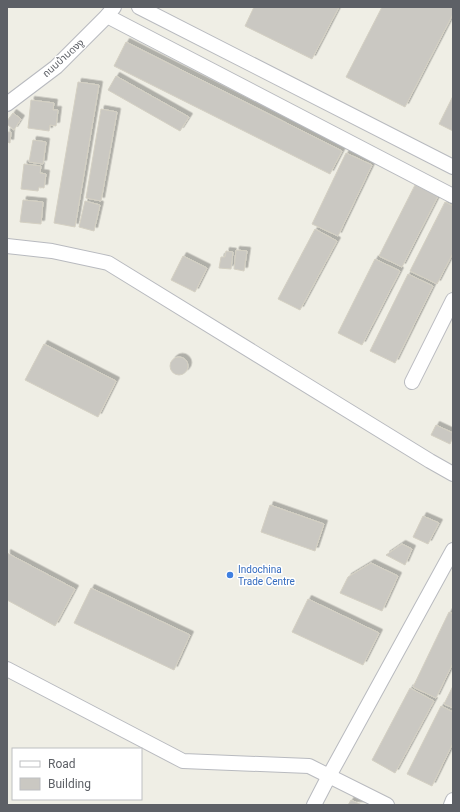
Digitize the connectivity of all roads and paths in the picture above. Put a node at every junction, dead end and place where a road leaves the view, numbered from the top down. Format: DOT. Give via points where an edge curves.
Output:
graph roads {
  1 [pos="139,7"];
  2 [pos="111,12"];
  3 [pos="7,104"];
  4 [pos="453,167"];
  5 [pos="453,196"];
  6 [pos="7,246"];
  7 [pos="453,300"];
  8 [pos="412,382"];
  9 [pos="453,474"];
  10 [pos="453,550"];
  11 [pos="7,669"];
  12 [pos="329,776"];
  13 [pos="453,800"];
  14 [pos="314,805"];
  15 [pos="387,805"];
  16 [pos="451,805"];
  1 -- 4 [label="street"];
  2 -- 3 [label="street, ถนนบ้านดงงู" via="56,67"];
  2 -- 5 [label="street"];
  6 -- 9 [label="street" via="52,251 108,263"];
  7 -- 8 [label="street"];
  10 -- 12 [label="street"];
  11 -- 12 [label="street" via="183,761 308,766"];
  12 -- 14 [label="street"];
  12 -- 15 [label="street"];
  13 -- 16 [label="street"];
}
